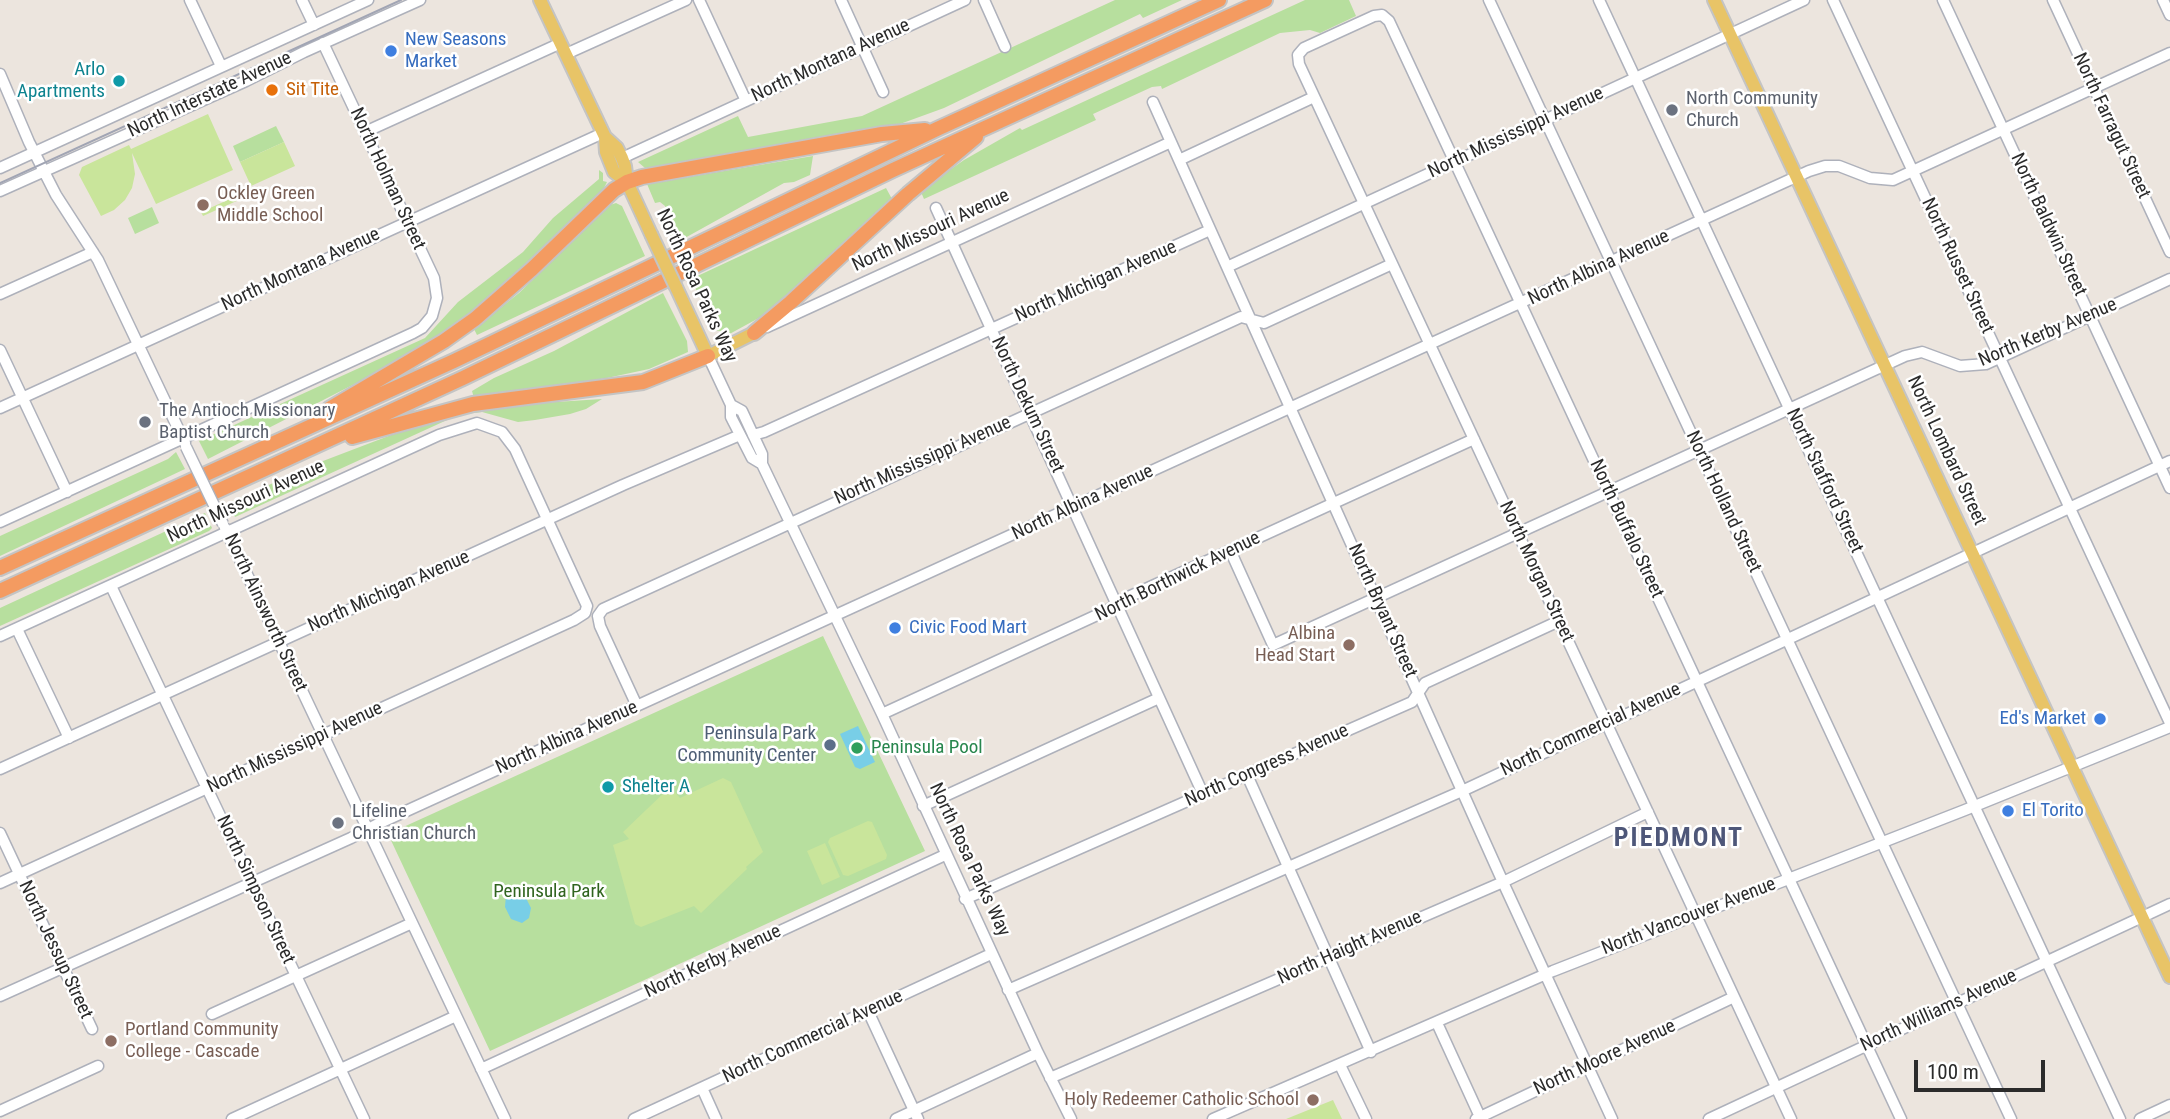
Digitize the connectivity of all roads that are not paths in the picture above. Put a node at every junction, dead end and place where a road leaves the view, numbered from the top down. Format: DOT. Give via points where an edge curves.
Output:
graph roads {
  1 [pos="190,0"];
  2 [pos="302,0"];
  3 [pos="368,0"];
  4 [pos="420,0"];
  5 [pos="540,0"];
  6 [pos="685,0"];
  7 [pos="699,0"];
  8 [pos="841,0"];
  9 [pos="965,0"];
  10 [pos="984,0"];
  11 [pos="1219,0"];
  12 [pos="1265,0"];
  13 [pos="1489,0"];
  14 [pos="1599,0"];
  15 [pos="1714,0"];
  16 [pos="1804,0"];
  17 [pos="1833,0"];
  18 [pos="1943,0"];
  19 [pos="2053,0"];
  20 [pos="2163,0"];
  21 [pos="1382,15"];
  22 [pos="2170,15"];
  23 [pos="314,25"];
  24 [pos="1730,34"];
  25 [pos="323,43"];
  26 [pos="862,47"];
  27 [pos="1005,47"];
  28 [pos="563,49"];
  29 [pos="2170,52"];
  30 [pos="221,66"];
  31 [pos="0,74"];
  32 [pos="1636,78"];
  33 [pos="2094,88"];
  34 [pos="883,92"];
  35 [pos="1314,97"];
  36 [pos="746,101"];
  37 [pos="1153,102"];
  38 [pos="1545,120"];
  39 [pos="989,126"];
  40 [pos="937,129"];
  41 [pos="2003,130"];
  42 [pos="365,131"];
  43 [pos="604,135"];
  44 [pos="1171,142"];
  45 [pos="34,152"];
  46 [pos="622,158"];
  47 [pos="1179,160"];
  48 [pos="1454,162"];
  49 [pos="0,168"];
  50 [pos="45,172"];
  51 [pos="1913,172"];
  52 [pos="1797,177"];
  53 [pos="627,182"];
  54 [pos="0,191"];
  55 [pos="1364,203"];
  56 [pos="936,208"];
  57 [pos="1702,220"];
  58 [pos="407,222"];
  59 [pos="1209,230"];
  60 [pos="952,243"];
  61 [pos="2170,251"];
  62 [pos="93,252"];
  63 [pos="1611,262"];
  64 [pos="1392,264"];
  65 [pos="1227,267"];
  66 [pos="2170,279"];
  67 [pos="0,294"];
  68 [pos="1521,304"];
  69 [pos="2090,316"];
  70 [pos="1251,319"];
  71 [pos="991,329"];
  72 [pos="754,332"];
  73 [pos="138,345"];
  74 [pos="1430,345"];
  75 [pos="0,350"];
  76 [pos="708,356"];
  77 [pos="2000,358"];
  78 [pos="1884,365"];
  79 [pos="23,398"];
  80 [pos="731,405"];
  81 [pos="0,408"];
  82 [pos="1291,408"];
  83 [pos="1790,409"];
  84 [pos="1030,412"];
  85 [pos="740,435"];
  86 [pos="753,435"];
  87 [pos="1474,439"];
  88 [pos="274,442"];
  89 [pos="184,443"];
  90 [pos="320,444"];
  91 [pos="1699,450"];
  92 [pos="2170,461"];
  93 [pos="762,464"];
  94 [pos="2160,466"];
  95 [pos="2170,488"];
  96 [pos="1608,491"];
  97 [pos="67,492"];
  98 [pos="1333,503"];
  99 [pos="1074,507"];
  100 [pos="2069,508"];
  101 [pos="548,520"];
  102 [pos="0,522"];
  103 [pos="790,522"];
  104 [pos="225,529"];
  105 [pos="1518,533"];
  106 [pos="1230,550"];
  107 [pos="1972,553"];
  108 [pos="0,568"];
  109 [pos="111,586"];
  110 [pos="0,591"];
  111 [pos="1877,597"];
  112 [pos="1376,598"];
  113 [pos="1118,604"];
  114 [pos="833,617"];
  115 [pos="1559,621"];
  116 [pos="16,629"];
  117 [pos="0,636"];
  118 [pos="1787,639"];
  119 [pos="279,642"];
  120 [pos="1697,681"];
  121 [pos="1418,692"];
  122 [pos="163,695"];
  123 [pos="1159,698"];
  124 [pos="637,706"];
  125 [pos="882,714"];
  126 [pos="1606,723"];
  127 [pos="2170,725"];
  128 [pos="323,735"];
  129 [pos="69,738"];
  130 [pos="2073,765"];
  131 [pos="0,769"];
  132 [pos="1247,775"];
  133 [pos="207,789"];
  134 [pos="1462,790"];
  135 [pos="1203,794"];
  136 [pos="1975,805"];
  137 [pos="923,806"];
  138 [pos="1648,812"];
  139 [pos="368,829"];
  140 [pos="0,833"];
  141 [pos="1882,842"];
  142 [pos="945,855"];
  143 [pos="1287,867"];
  144 [pos="19,874"];
  145 [pos="1790,878"];
  146 [pos="252,882"];
  147 [pos="1503,882"];
  148 [pos="0,883"];
  149 [pos="965,899"];
  150 [pos="2170,904"];
  151 [pos="1696,915"];
  152 [pos="2142,918"];
  153 [pos="412,923"];
  154 [pos="991,954"];
  155 [pos="1329,958"];
  156 [pos="2047,961"];
  157 [pos="64,968"];
  158 [pos="1546,974"];
  159 [pos="296,976"];
  160 [pos="2170,977"];
  161 [pos="1008,990"];
  162 [pos="0,996"];
  163 [pos="1734,997"];
  164 [pos="1957,1003"];
  165 [pos="868,1011"];
  166 [pos="212,1014"];
  167 [pos="456,1016"];
  168 [pos="1437,1023"];
  169 [pos="92,1029"];
  170 [pos="1867,1045"];
  171 [pos="1371,1052"];
  172 [pos="1038,1053"];
  173 [pos="1340,1065"];
  174 [pos="98,1066"];
  175 [pos="1588,1066"];
  176 [pos="481,1069"];
  177 [pos="341,1070"];
  178 [pos="1050,1078"];
  179 [pos="702,1088"];
  180 [pos="1776,1088"];
  181 [pos="2170,1105"];
  182 [pos="0,1111"];
  183 [pos="916,1115"];
  184 [pos="248,1116"];
  185 [pos="1479,1118"];
  186 [pos="232,1119"];
  187 [pos="364,1119"];
  188 [pos="505,1119"];
  189 [pos="634,1119"];
  190 [pos="716,1119"];
  191 [pos="896,1119"];
  192 [pos="1071,1119"];
  193 [pos="1213,1119"];
  194 [pos="1366,1119"];
  195 [pos="1612,1119"];
  196 [pos="1709,1119"];
  197 [pos="1791,1119"];
  198 [pos="1901,1119"];
  199 [pos="2011,1119"];
  200 [pos="2120,1119"];
  201 [pos="2140,1119"];
  1 -- 30 [label="street"];
  2 -- 23 [label="street"];
  3 -- 23 [label="street, North Interstate Avenue"];
  4 -- 25 [label="street, North Interstate Avenue"];
  5 -- 28 [label="main road, North Rosa Parks Way"];
  6 -- 28 [label="street"];
  7 -- 36 [label="street"];
  8 -- 26 [label="street"];
  9 -- 26 [label="street, North Montana Avenue"];
  10 -- 27 [label="street"];
  11 -- 40 [label="highway"];
  12 -- 39 [label="highway"];
  13 -- 38 [label="street, North Holland Street"];
  14 -- 32 [label="street, North Stafford Street"];
  15 -- 24 [label="main road, North Lombard Street"];
  16 -- 24 [label="street, North Mississippi Avenue"];
  17 -- 51 [label="street, North Russet Street"];
  18 -- 41 [label="street, North Baldwin Street"];
  19 -- 33 [label="street, North Farragut Street"];
  20 -- 22 [label="street"];
  21 -- 35 [label="street, North Morgan Street" via="1304,48 1298,55"];
  21 -- 48 [label="street, North Buffalo Street" via="1389,21"];
  23 -- 30 [label="street, North Interstate Avenue"];
  24 -- 32 [label="street, North Mississippi Avenue"];
  24 -- 52 [label="main road, North Lombard Street"];
  25 -- 42 [label="street, North Holman Street"];
  25 -- 50 [label="street, North Interstate Avenue"];
  26 -- 34 [label="street"];
  26 -- 36 [label="street, North Montana Avenue"];
  28 -- 42 [label="street"];
  28 -- 43 [label="main road, North Rosa Parks Way"];
  29 -- 33 [label="street, North Albina Avenue"];
  30 -- 45 [label="street, North Interstate Avenue"];
  31 -- 45 [label="street, North Ainsworth Street"];
  32 -- 38 [label="street, North Mississippi Avenue"];
  32 -- 57 [label="street, North Stafford Street"];
  33 -- 41 [label="street, North Albina Avenue"];
  33 -- 61 [label="street, North Farragut Street"];
  35 -- 47 [label="street"];
  35 -- 55 [label="street, North Morgan Street"];
  36 -- 46 [label="street, North Montana Avenue"];
  37 -- 44 [label="street, North Bryant Street"];
  38 -- 48 [label="street, North Mississippi Avenue"];
  38 -- 63 [label="street, North Holland Street"];
  39 -- 72 [label="highway"];
  39 -- 90 [label="highway"];
  40 -- 53 [label="highway" via="882,134"];
  40 -- 88 [label="highway" via="611,287"];
  41 -- 51 [label="street, North Albina Avenue"];
  41 -- 69 [label="street, North Baldwin Street"];
  42 -- 58 [label="street, North Holman Street"];
  43 -- 46 [label="main road, North Rosa Parks Way"];
  43 -- 53 [label="main road, North Rosa Parks Way" via="614,172"];
  43 -- 58 [label="street, North Montana Avenue"];
  44 -- 47 [label="street, North Bryant Street"];
  44 -- 60 [label="street, North Missouri Avenue"];
  45 -- 49 [label="street, North Interstate Avenue"];
  45 -- 50 [label="street, North Ainsworth Street"];
  46 -- 53 [label="main road, North Rosa Parks Way"];
  47 -- 59 [label="street, North Bryant Street"];
  48 -- 55 [label="street, North Mississippi Avenue"];
  48 -- 68 [label="street, North Buffalo Street"];
  50 -- 54 [label="street, North Interstate Avenue"];
  50 -- 62 [label="street, North Ainsworth Street"];
  51 -- 52 [label="street, North Albina Avenue" via="1879,180 1831,166"];
  51 -- 77 [label="street, North Russet Street"];
  52 -- 57 [label="street, North Albina Avenue"];
  52 -- 78 [label="main road, North Lombard Street"];
  53 -- 76 [label="main road, North Rosa Parks Way, bridge"];
  53 -- 88 [label="highway" via="475,319"];
  55 -- 64 [label="street, North Morgan Street"];
  55 -- 65 [label="street, North Mississippi Avenue"];
  56 -- 60 [label="street, North Dekum Street"];
  57 -- 63 [label="street, North Albina Avenue"];
  57 -- 83 [label="street, North Stafford Street"];
  58 -- 73 [label="street, North Montana Avenue"];
  58 -- 89 [label="street, North Holman Street" via="437,288 436,307 422,328"];
  59 -- 65 [label="street, North Bryant Street"];
  59 -- 71 [label="street, North Michigan Avenue"];
  60 -- 71 [label="street, North Dekum Street"];
  60 -- 72 [label="street, North Missouri Avenue"];
  62 -- 67 [label="street"];
  62 -- 73 [label="street, North Ainsworth Street"];
  63 -- 68 [label="street, North Albina Avenue"];
  63 -- 91 [label="street, North Holland Street"];
  64 -- 70 [label="street, North Mississippi Avenue" via="1264,323"];
  64 -- 74 [label="street, North Morgan Street"];
  65 -- 70 [label="street, North Bryant Street"];
  66 -- 69 [label="street, North Kerby Avenue"];
  68 -- 74 [label="street, North Albina Avenue"];
  68 -- 96 [label="street, North Buffalo Street"];
  69 -- 77 [label="street, North Kerby Avenue"];
  69 -- 94 [label="street, North Baldwin Street"];
  70 -- 82 [label="street, North Bryant Street"];
  70 -- 84 [label="street, North Mississippi Avenue" via="1241,317"];
  71 -- 84 [label="street, North Dekum Street"];
  71 -- 86 [label="street, North Michigan Avenue"];
  72 -- 76 [label="main road, North Missouri Avenue"];
  73 -- 79 [label="street, North Montana Avenue"];
  73 -- 89 [label="street, North Ainsworth Street"];
  74 -- 82 [label="street, North Albina Avenue"];
  74 -- 87 [label="street, North Morgan Street"];
  75 -- 79 [label="street"];
  76 -- 80 [label="street, North Rosa Parks Way"];
  76 -- 90 [label="highway" via="643,382 473,404"];
  77 -- 78 [label="street, North Kerby Avenue" via="1969,367 1922,352"];
  77 -- 100 [label="street, North Russet Street"];
  78 -- 83 [label="street, North Kerby Avenue"];
  78 -- 107 [label="main road, North Lombard Street"];
  79 -- 81 [label="street, North Montana Avenue"];
  79 -- 97 [label="street"];
  80 -- 85 [label="street, North Rosa Parks Way"];
  80 -- 86 [label="street, North Rosa Parks Way" via="742,411"];
  82 -- 98 [label="street, North Bryant Street"];
  82 -- 99 [label="street, North Albina Avenue"];
  83 -- 91 [label="street, North Kerby Avenue"];
  83 -- 111 [label="street, North Stafford Street"];
  84 -- 99 [label="street, North Dekum Street"];
  84 -- 103 [label="street, North Mississippi Avenue"];
  85 -- 93 [label="street, North Rosa Parks Way" via="752,458"];
  85 -- 101 [label="street, North Michigan Avenue"];
  86 -- 93 [label="street, North Rosa Parks Way"];
  87 -- 98 [label="street, North Borthwick Avenue"];
  87 -- 105 [label="street, North Morgan Street"];
  88 -- 108 [label="highway"];
  89 -- 97 [label="street"];
  89 -- 104 [label="street, North Ainsworth Street, bridge"];
  90 -- 110 [label="highway"];
  91 -- 96 [label="street, North Kerby Avenue"];
  91 -- 118 [label="street, North Holland Street"];
  92 -- 94 [label="street, North Commercial Avenue"];
  93 -- 103 [label="street, North Rosa Parks Way"];
  94 -- 95 [label="street, North Baldwin Street"];
  94 -- 100 [label="street, North Commercial Avenue"];
  96 -- 105 [label="street, North Kerby Avenue"];
  96 -- 120 [label="street, North Buffalo Street"];
  97 -- 102 [label="street"];
  98 -- 106 [label="street, North Borthwick Avenue"];
  98 -- 112 [label="street, North Bryant Street"];
  99 -- 113 [label="street, North Dekum Street"];
  99 -- 114 [label="street, North Albina Avenue"];
  100 -- 107 [label="street, North Commercial Avenue"];
  100 -- 127 [label="street, North Russet Street"];
  101 -- 104 [label="street, North Missouri Avenue" via="508,438 485,424 467,424"];
  101 -- 119 [label="street, North Michigan Avenue"];
  101 -- 128 [label="street, North Mississippi Avenue" via="587,610"];
  103 -- 114 [label="street, North Rosa Parks Way"];
  103 -- 124 [label="street, North Mississippi Avenue" via="598,614"];
  104 -- 109 [label="street, North Missouri Avenue"];
  104 -- 119 [label="street, North Ainsworth Street"];
  105 -- 112 [label="street, North Kerby Avenue"];
  105 -- 115 [label="street, North Morgan Street"];
  106 -- 112 [label="street, North Kerby Avenue" via="1273,645"];
  106 -- 113 [label="street, North Borthwick Avenue"];
  107 -- 111 [label="street, North Commercial Avenue"];
  107 -- 130 [label="main road, North Lombard Street"];
  109 -- 116 [label="street, North Missouri Avenue"];
  109 -- 122 [label="street, North Simpson Street"];
  111 -- 118 [label="street, North Commercial Avenue"];
  111 -- 136 [label="street, North Stafford Street"];
  112 -- 121 [label="street, North Bryant Street"];
  113 -- 123 [label="street, North Dekum Street"];
  113 -- 125 [label="street, North Borthwick Avenue"];
  114 -- 124 [label="street, North Albina Avenue"];
  114 -- 125 [label="street, North Rosa Parks Way"];
  115 -- 121 [label="street, North Congress Avenue" via="1425,682"];
  115 -- 126 [label="street, North Morgan Street"];
  116 -- 117 [label="street, North Missouri Avenue"];
  116 -- 129 [label="street"];
  118 -- 120 [label="street, North Commercial Avenue"];
  118 -- 141 [label="street, North Holland Street"];
  119 -- 122 [label="street, North Michigan Avenue"];
  119 -- 128 [label="street, North Ainsworth Street"];
  120 -- 126 [label="street, North Commercial Avenue"];
  120 -- 145 [label="street, North Buffalo Street"];
  121 -- 132 [label="street, North Congress Avenue" via="1412,702"];
  121 -- 134 [label="street, North Bryant Street"];
  122 -- 129 [label="street, North Michigan Avenue"];
  122 -- 133 [label="street, North Simpson Street"];
  123 -- 135 [label="street, North Dekum Street"];
  123 -- 137 [label="street"];
  124 -- 139 [label="street, North Albina Avenue"];
  125 -- 137 [label="street, North Rosa Parks Way"];
  126 -- 134 [label="street, North Commercial Avenue"];
  126 -- 138 [label="street, North Morgan Street"];
  127 -- 130 [label="street, North Vancouver Avenue"];
  128 -- 133 [label="street, North Mississippi Avenue"];
  128 -- 139 [label="street, North Ainsworth Street"];
  129 -- 131 [label="street, North Michigan Avenue"];
  130 -- 136 [label="street, North Vancouver Avenue"];
  130 -- 152 [label="main road, North Lombard Street"];
  132 -- 135 [label="street, North Congress Avenue"];
  132 -- 143 [label="street"];
  133 -- 144 [label="street, North Mississippi Avenue"];
  133 -- 146 [label="street, North Simpson Street"];
  134 -- 143 [label="street, North Commercial Avenue"];
  134 -- 147 [label="street, North Bryant Street"];
  135 -- 149 [label="street, North Congress Avenue"];
  136 -- 141 [label="street, North Vancouver Avenue"];
  136 -- 156 [label="street, North Stafford Street"];
  137 -- 142 [label="street, North Rosa Parks Way"];
  138 -- 147 [label="street, North Haight Avenue"];
  138 -- 151 [label="street, North Morgan Street"];
  139 -- 146 [label="street, North Albina Avenue"];
  139 -- 153 [label="street, North Ainsworth Street"];
  140 -- 144 [label="street, North Jessup Street"];
  141 -- 145 [label="street, North Vancouver Avenue"];
  141 -- 164 [label="street, North Holland Street"];
  142 -- 149 [label="street, North Rosa Parks Way"];
  142 -- 176 [label="street, North Kerby Avenue"];
  143 -- 155 [label="street"];
  143 -- 161 [label="street, North Commercial Avenue"];
  144 -- 148 [label="street, North Mississippi Avenue"];
  144 -- 157 [label="street, North Jessup Street"];
  145 -- 151 [label="street, North Vancouver Avenue"];
  145 -- 170 [label="street, North Buffalo Street"];
  146 -- 157 [label="street, North Albina Avenue"];
  146 -- 159 [label="street, North Simpson Street"];
  147 -- 155 [label="street, North Haight Avenue"];
  147 -- 158 [label="street, North Bryant Street"];
  149 -- 154 [label="street, North Rosa Parks Way"];
  150 -- 152 [label="street, North Williams Avenue"];
  151 -- 158 [label="street, North Vancouver Avenue"];
  151 -- 163 [label="street, North Morgan Street"];
  152 -- 156 [label="street, North Williams Avenue"];
  152 -- 160 [label="main road, North Lombard Street"];
  153 -- 159 [label="street"];
  153 -- 167 [label="street, North Ainsworth Street"];
  154 -- 161 [label="street, North Rosa Parks Way"];
  154 -- 165 [label="street, North Commercial Avenue"];
  155 -- 171 [label="street"];
  155 -- 178 [label="street, North Haight Avenue"];
  156 -- 164 [label="street, North Williams Avenue"];
  156 -- 200 [label="street, North Stafford Street"];
  157 -- 162 [label="street, North Albina Avenue"];
  157 -- 169 [label="street, North Jessup Street"];
  158 -- 168 [label="street, North Vancouver Avenue"];
  158 -- 175 [label="street, North Bryant Street"];
  159 -- 166 [label="street"];
  159 -- 177 [label="street, North Simpson Street"];
  161 -- 172 [label="street, North Rosa Parks Way"];
  163 -- 175 [label="street, North Moore Avenue"];
  163 -- 180 [label="street, North Morgan Street"];
  164 -- 170 [label="street, North Williams Avenue"];
  164 -- 199 [label="street, North Holland Street"];
  165 -- 179 [label="street, North Commercial Avenue"];
  165 -- 183 [label="street"];
  167 -- 176 [label="street, North Ainsworth Street"];
  167 -- 177 [label="street"];
  168 -- 171 [label="street, North Vancouver Avenue"];
  168 -- 185 [label="street"];
  170 -- 180 [label="street, North Williams Avenue"];
  170 -- 198 [label="street, North Buffalo Street"];
  171 -- 173 [label="street, North Vancouver Avenue"];
  172 -- 178 [label="street, North Rosa Parks Way"];
  172 -- 183 [label="street"];
  173 -- 193 [label="street, North Vancouver Avenue"];
  173 -- 194 [label="street"];
  174 -- 182 [label="street"];
  175 -- 185 [label="street, North Moore Avenue"];
  175 -- 195 [label="street, North Bryant Street"];
  176 -- 188 [label="street, North Ainsworth Street"];
  177 -- 184 [label="street"];
  177 -- 187 [label="street, North Simpson Street"];
  178 -- 192 [label="street, North Rosa Parks Way"];
  179 -- 189 [label="street, North Commercial Avenue"];
  179 -- 190 [label="street"];
  180 -- 196 [label="street, North Williams Avenue"];
  180 -- 197 [label="street, North Morgan Street"];
  181 -- 201 [label="street"];
  183 -- 191 [label="street"];
  184 -- 186 [label="street"];
}
